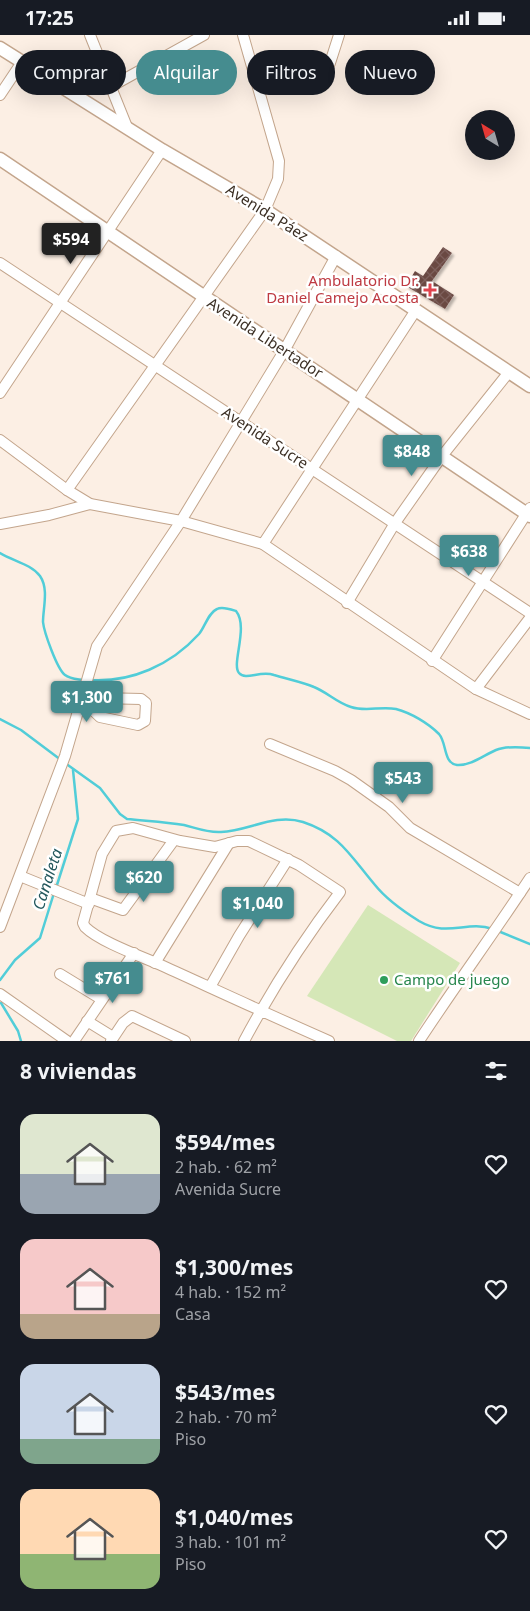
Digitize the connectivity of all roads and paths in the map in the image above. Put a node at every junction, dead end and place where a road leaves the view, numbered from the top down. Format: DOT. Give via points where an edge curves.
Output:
graph roads {
  1 [pos="90,35"];
  2 [pos="204,35"];
  3 [pos="243,35"];
  4 [pos="339,35"];
  5 [pos="0,48"];
  6 [pos="96,50"];
  7 [pos="247,50"];
  8 [pos="334,50"];
  9 [pos="15,58"];
  10 [pos="15,72"];
  11 [pos="126,79"];
  12 [pos="0,95"];
  13 [pos="75,95"];
  14 [pos="115,95"];
  15 [pos="260,95"];
  16 [pos="127,127"];
  17 [pos="162,150"];
  18 [pos="0,159"];
  19 [pos="265,210"];
  20 [pos="107,232"];
  21 [pos="336,256"];
  22 [pos="0,263"];
  23 [pos="204,298"];
  24 [pos="60,303"];
  25 [pos="416,310"];
  26 [pos="284,351"];
  27 [pos="155,365"];
  28 [pos="509,372"];
  29 [pos="530,386"];
  30 [pos="0,393"];
  31 [pos="357,398"];
  32 [pos="241,422"];
  33 [pos="0,440"];
  34 [pos="442,456"];
  35 [pos="312,469"];
  36 [pos="67,490"];
  37 [pos="90,504"];
  38 [pos="529,513"];
  39 [pos="181,521"];
  40 [pos="395,523"];
  41 [pos="0,524"];
  42 [pos="262,544"];
  43 [pos="481,581"];
  44 [pos="347,603"];
  45 [pos="530,613"];
  46 [pos="530,618"];
  47 [pos="432,661"];
  48 [pos="84,688"];
  49 [pos="476,689"];
  50 [pos="530,713"];
  51 [pos="270,744"];
  52 [pos="174,840"];
  53 [pos="229,843"];
  54 [pos="288,859"];
  55 [pos="20,876"];
  56 [pos="530,878"];
  57 [pos="520,893"];
  58 [pos="90,901"];
  59 [pos="0,927"];
  60 [pos="134,953"];
  61 [pos="155,963"];
  62 [pos="60,974"];
  63 [pos="210,987"];
  64 [pos="0,993"];
  65 [pos="101,999"];
  66 [pos="261,1010"];
  67 [pos="87,1021"];
  68 [pos="112,1039"];
  69 [pos="422,1040"];
  70 [pos="67,1041"];
  71 [pos="74,1041"];
  72 [pos="185,1041"];
  73 [pos="244,1041"];
  74 [pos="330,1041"];
  1 -- 6 [label="street"];
  2 -- 11 [label="street"];
  3 -- 7 [label="street"];
  4 -- 8 [label="street"];
  5 -- 9 [label="main road, Avenida Páez"];
  10 -- 12 [label="street"];
  13 -- 16 [label="main road, Avenida Páez"];
  14 -- 16 [label="street"];
  15 -- 19 [label="street" via="279,169 274,192"];
  16 -- 17 [label="main road, Avenida Páez"];
  17 -- 19 [label="main road, Avenida Páez"];
  17 -- 20 [label="street"];
  18 -- 20 [label="main road, Avenida Libertador"];
  19 -- 21 [label="main road, Avenida Páez"];
  19 -- 23 [label="street"];
  20 -- 23 [label="main road, Avenida Libertador"];
  20 -- 24 [label="street"];
  21 -- 25 [label="main road, Avenida Páez"];
  21 -- 26 [label="street"];
  22 -- 24 [label="street, Avenida Sucre"];
  23 -- 26 [label="main road, Avenida Libertador"];
  23 -- 27 [label="street"];
  24 -- 27 [label="street, Avenida Sucre"];
  24 -- 30 [label="street"];
  25 -- 28 [label="main road, Avenida Páez"];
  25 -- 31 [label="street"];
  26 -- 31 [label="main road, Avenida Libertador"];
  26 -- 32 [label="street"];
  27 -- 32 [label="street, Avenida Sucre"];
  27 -- 36 [label="street"];
  28 -- 29 [label="main road, Avenida Páez"];
  28 -- 34 [label="street"];
  31 -- 34 [label="main road, Avenida Libertador"];
  31 -- 35 [label="street"];
  32 -- 35 [label="street, Avenida Sucre"];
  32 -- 39 [label="street"];
  33 -- 36 [label="street"];
  34 -- 38 [label="main road, Avenida Libertador"];
  34 -- 40 [label="street"];
  35 -- 40 [label="street, Avenida Sucre"];
  35 -- 42 [label="street"];
  36 -- 37 [label="street"];
  37 -- 39 [label="street"];
  37 -- 41 [label="street"];
  38 -- 43 [label="street"];
  39 -- 42 [label="street"];
  39 -- 48 [label="street" via="96,646"];
  40 -- 43 [label="street, Avenida Sucre"];
  40 -- 44 [label="street"];
  42 -- 44 [label="street"];
  43 -- 45 [label="street, Avenida Sucre"];
  43 -- 47 [label="street"];
  44 -- 47 [label="street"];
  46 -- 49 [label="street"];
  47 -- 49 [label="street"];
  48 -- 48 [label="street" via="100,698 141,699 147,707 145,721 138,725 100,717"];
  48 -- 55 [label="street" via="63,761"];
  49 -- 50 [label="street"];
  51 -- 57 [label="street" via="351,780 389,807 410,828"];
  52 -- 53 [label="street" via="216,847"];
  52 -- 58 [label="street" via="123,909"];
  52 -- 58 [label="street" via="133,829 116,831 102,854"];
  53 -- 54 [label="street" via="249,841"];
  53 -- 61 [label="street"];
  54 -- 63 [label="street"];
  54 -- 66 [label="street" via="340,892"];
  55 -- 58 [label="street"];
  55 -- 59 [label="street"];
  56 -- 57 [label="street"];
  57 -- 69 [label="street" via="457,982"];
  58 -- 60 [label="street" via="83,923 85,927"];
  60 -- 61 [label="street"];
  60 -- 65 [label="street"];
  61 -- 63 [label="street"];
  62 -- 65 [label="street"];
  63 -- 66 [label="street"];
  64 -- 70 [label="street"];
  65 -- 67 [label="street"];
  66 -- 73 [label="street"];
  66 -- 74 [label="street"];
  67 -- 68 [label="street"];
  67 -- 71 [label="street"];
  68 -- 72 [label="street" via="132,1016"];
}
